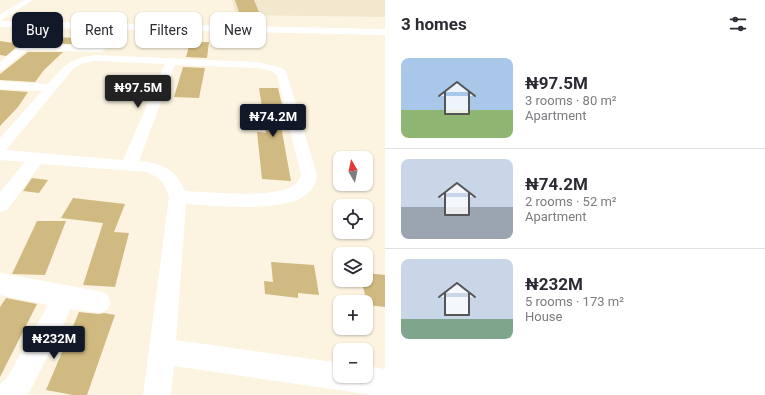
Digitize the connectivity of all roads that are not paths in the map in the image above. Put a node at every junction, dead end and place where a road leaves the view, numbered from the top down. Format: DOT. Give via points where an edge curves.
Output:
graph roads {
  1 [pos="29,0"];
  2 [pos="0,18"];
  3 [pos="12,19"];
  4 [pos="63,20"];
  5 [pos="63,21"];
  6 [pos="12,22"];
  7 [pos="0,24"];
  8 [pos="12,25"];
  9 [pos="385,25"];
  10 [pos="0,28"];
  11 [pos="385,32"];
  12 [pos="169,56"];
  13 [pos="0,67"];
  14 [pos="0,85"];
  15 [pos="51,88"];
  16 [pos="0,148"];
  17 [pos="0,155"];
  18 [pos="36,158"];
  19 [pos="129,165"];
  20 [pos="178,197"];
  21 [pos="0,205"];
  22 [pos="0,284"];
  23 [pos="65,297"];
  24 [pos="99,302"];
  25 [pos="162,351"];
  26 [pos="385,383"];
  27 [pos="9,395"];
  28 [pos="157,395"];
  1 -- 2 [label="street" via="22,9"];
  2 -- 3 [label="street"];
  4 -- 9 [label="street"];
  5 -- 11 [label="street"];
  6 -- 7 [label="street"];
  8 -- 10 [label="street"];
  12 -- 13 [label="street" via="25,47"];
  12 -- 15 [label="street" via="81,60 70,66"];
  12 -- 19 [label="street"];
  12 -- 20 [label="street" via="258,65 282,73 309,175 307,184 299,192 270,200"];
  14 -- 15 [label="street"];
  15 -- 16 [label="street"];
  17 -- 18 [label="street"];
  18 -- 19 [label="street"];
  18 -- 21 [label="street"];
  19 -- 20 [label="street" via="163,172 172,181"];
  20 -- 25 [label="street"];
  22 -- 23 [label="street"];
  23 -- 24 [label="street"];
  23 -- 27 [label="street" via="17,388"];
  25 -- 26 [label="street"];
  25 -- 28 [label="street"];
}
